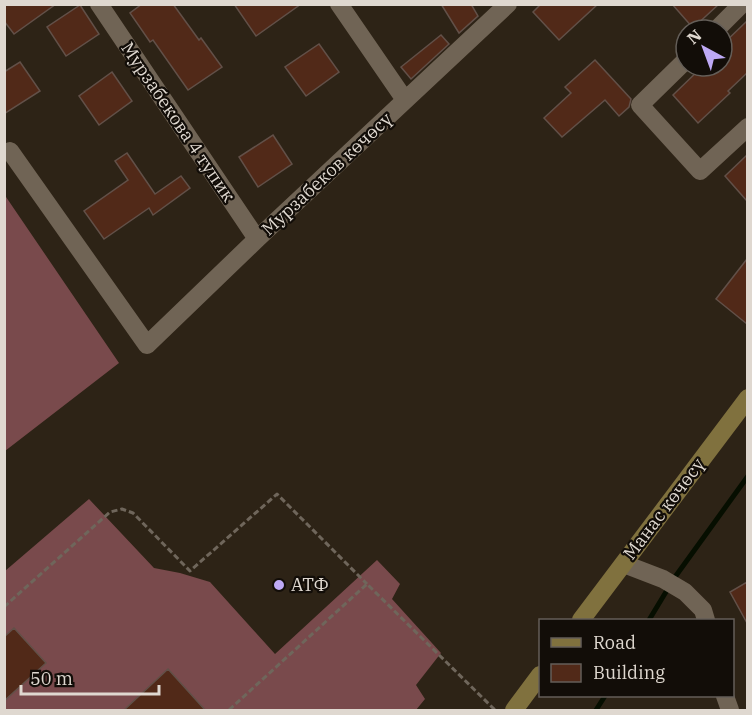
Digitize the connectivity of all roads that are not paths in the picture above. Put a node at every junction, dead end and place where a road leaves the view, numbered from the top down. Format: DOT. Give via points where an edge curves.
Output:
graph roads {
  1 [pos="99,4"];
  2 [pos="339,4"];
  3 [pos="508,4"];
  4 [pos="742,4"];
  5 [pos="728,18"];
  6 [pos="674,72"];
  7 [pos="405,100"];
  8 [pos="747,127"];
  9 [pos="10,151"];
  10 [pos="257,239"];
  11 [pos="747,398"];
  12 [pos="624,564"];
  13 [pos="583,619"];
  14 [pos="706,619"];
  15 [pos="539,676"];
  16 [pos="514,711"];
  1 -- 10 [label="street, Мурзабекова 4 тупик"];
  2 -- 7 [label="street"];
  3 -- 7 [label="street, Мурзабеков көчөсү"];
  4 -- 5 [label="street"];
  6 -- 8 [label="street" via="640,105 700,171"];
  7 -- 10 [label="street, Мурзабеков көчөсү"];
  9 -- 10 [label="street, Мурзабеков көчөсү" via="147,345"];
  11 -- 12 [label="main road, Манас көчөсү"];
  12 -- 13 [label="main road, Манас көчөсү"];
  12 -- 14 [label="street" via="685,592 704,610"];
  15 -- 16 [label="main road"];
}
